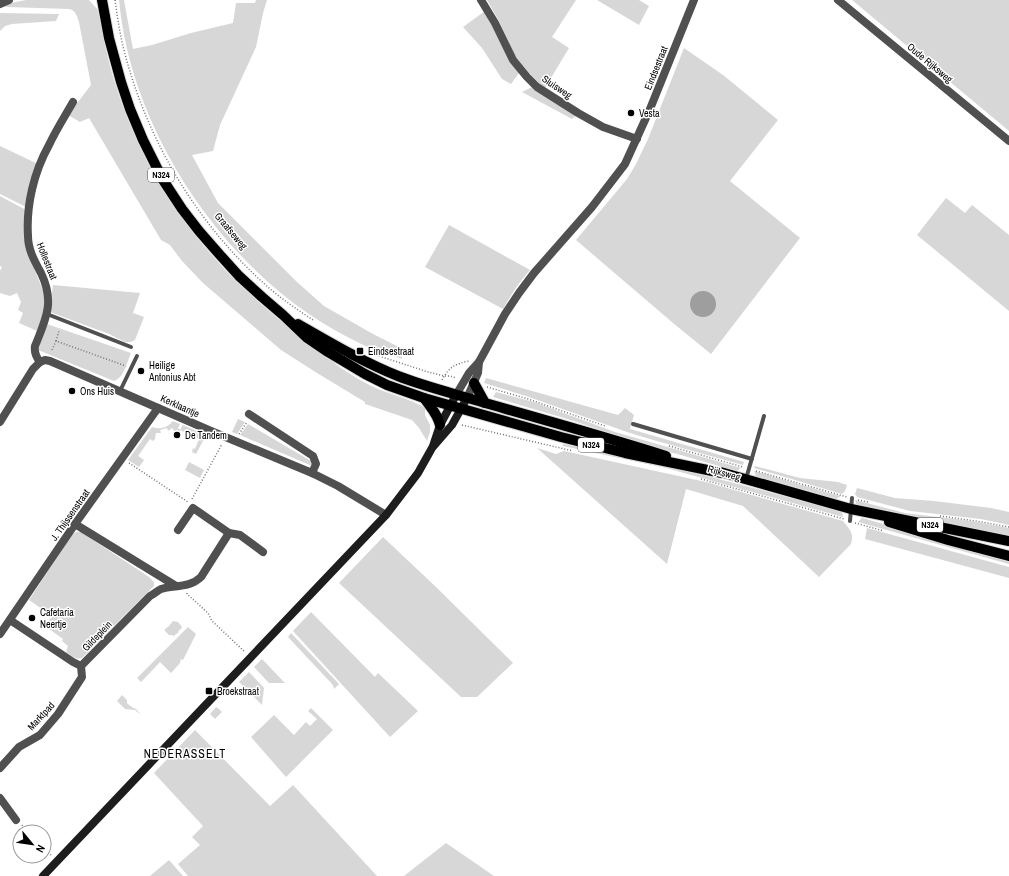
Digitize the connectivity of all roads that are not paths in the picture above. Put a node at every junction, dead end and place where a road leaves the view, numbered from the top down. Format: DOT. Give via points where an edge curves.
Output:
graph roads {
  1 [pos="10,0"];
  2 [pos="102,0"];
  3 [pos="481,0"];
  4 [pos="694,0"];
  5 [pos="838,0"];
  6 [pos="0,4"];
  7 [pos="73,102"];
  8 [pos="637,139"];
  9 [pos="1009,142"];
  10 [pos="47,314"];
  11 [pos="283,315"];
  12 [pos="131,347"];
  13 [pos="136,356"];
  14 [pos="480,359"];
  15 [pos="40,362"];
  16 [pos="474,383"];
  17 [pos="120,391"];
  18 [pos="456,394"];
  19 [pos="424,398"];
  20 [pos="467,398"];
  21 [pos="485,403"];
  22 [pos="450,406"];
  23 [pos="158,408"];
  24 [pos="461,409"];
  25 [pos="250,415"];
  26 [pos="764,416"];
  27 [pos="0,422"];
  28 [pos="633,424"];
  29 [pos="440,425"];
  30 [pos="432,448"];
  31 [pos="752,458"];
  32 [pos="312,473"];
  33 [pos="722,473"];
  34 [pos="746,479"];
  35 [pos="852,503"];
  36 [pos="386,516"];
  37 [pos="850,521"];
  38 [pos="76,524"];
  39 [pos="178,530"];
  40 [pos="229,533"];
  41 [pos="1009,541"];
  42 [pos="263,552"];
  43 [pos="1009,556"];
  44 [pos="176,586"];
  45 [pos="10,620"];
  46 [pos="0,634"];
  47 [pos="81,666"];
  48 [pos="0,768"];
  49 [pos="0,798"];
  50 [pos="16,820"];
  51 [pos="44,876"];
  1 -- 6 [label="street"];
  2 -- 11 [label="main road, N324" via="120,82 143,140 163,180 182,209 220,255 239,276"];
  3 -- 8 [label="street, Sluisweg" via="513,60 537,87 603,127"];
  4 -- 8 [label="street, Eindsestraat"];
  5 -- 9 [label="street, Oude Rijksweg"];
  7 -- 10 [label="street, Hollestraat" via="39,166 28,213 29,246 47,289"];
  8 -- 14 [label="street, Eindsestraat" via="625,164 612,181 519,293"];
  10 -- 12 [label="lane"];
  10 -- 15 [label="street, Hollestraat" via="34,350"];
  11 -- 18 [label="main road, N324" via="371,364"];
  11 -- 19 [label="main road, N324" via="306,337 365,374"];
  13 -- 17 [label="lane"];
  14 -- 16 [label="street, Eindsestraat"];
  14 -- 18 [label="street, Eindsestraat"];
  15 -- 17 [label="street, Kerklaantje" via="50,361"];
  15 -- 27 [label="street"];
  16 -- 20 [label="street, Eindsestraat"];
  16 -- 21 [label="main road"];
  17 -- 23 [label="street, Kerklaantje"];
  18 -- 20 [label="main road, N324"];
  18 -- 22 [label="main road"];
  19 -- 22 [label="main road, N324"];
  19 -- 29 [label="main road" via="435,412"];
  20 -- 21 [label="main road, Rijksweg / N324"];
  20 -- 24 [label="main road"];
  21 -- 33 [label="main road, Rijksweg / N324" via="614,439"];
  22 -- 24 [label="main road, Rijksweg / N324"];
  22 -- 29 [label="main road"];
  23 -- 32 [label="street, Kerklaantje"];
  23 -- 38 [label="street, J. Thijssenstraat"];
  24 -- 30 [label="main road" via="454,423"];
  24 -- 33 [label="main road, Rijksweg / N324" via="618,451"];
  25 -- 32 [label="street" via="313,456 316,464"];
  26 -- 31 [label="lane"];
  28 -- 31 [label="lane"];
  29 -- 30 [label="main road"];
  30 -- 36 [label="main road"];
  31 -- 34 [label="lane"];
  32 -- 36 [label="street, Kerklaantje"];
  33 -- 34 [label="main road, Rijksweg / N324"];
  34 -- 35 [label="main road, Rijksweg / N324"];
  35 -- 37 [label="lane"];
  35 -- 41 [label="main road, Rijksweg / N324"];
  35 -- 43 [label="main road, Rijksweg / N324" via="904,527"];
  36 -- 51 [label="main road"];
  38 -- 44 [label="street"];
  38 -- 45 [label="street, J. Thijssenstraat"];
  39 -- 40 [label="street" via="192,508"];
  40 -- 42 [label="street" via="240,535"];
  40 -- 44 [label="street, Gildeplein" via="201,577 191,584"];
  44 -- 47 [label="street, Gildeplein" via="150,596"];
  45 -- 46 [label="street, J. Thijssenstraat"];
  45 -- 47 [label="street, Gildeplein"];
  47 -- 48 [label="street, Marktpad" via="82,677 58,714 40,735 19,747"];
  49 -- 50 [label="street"];
}
